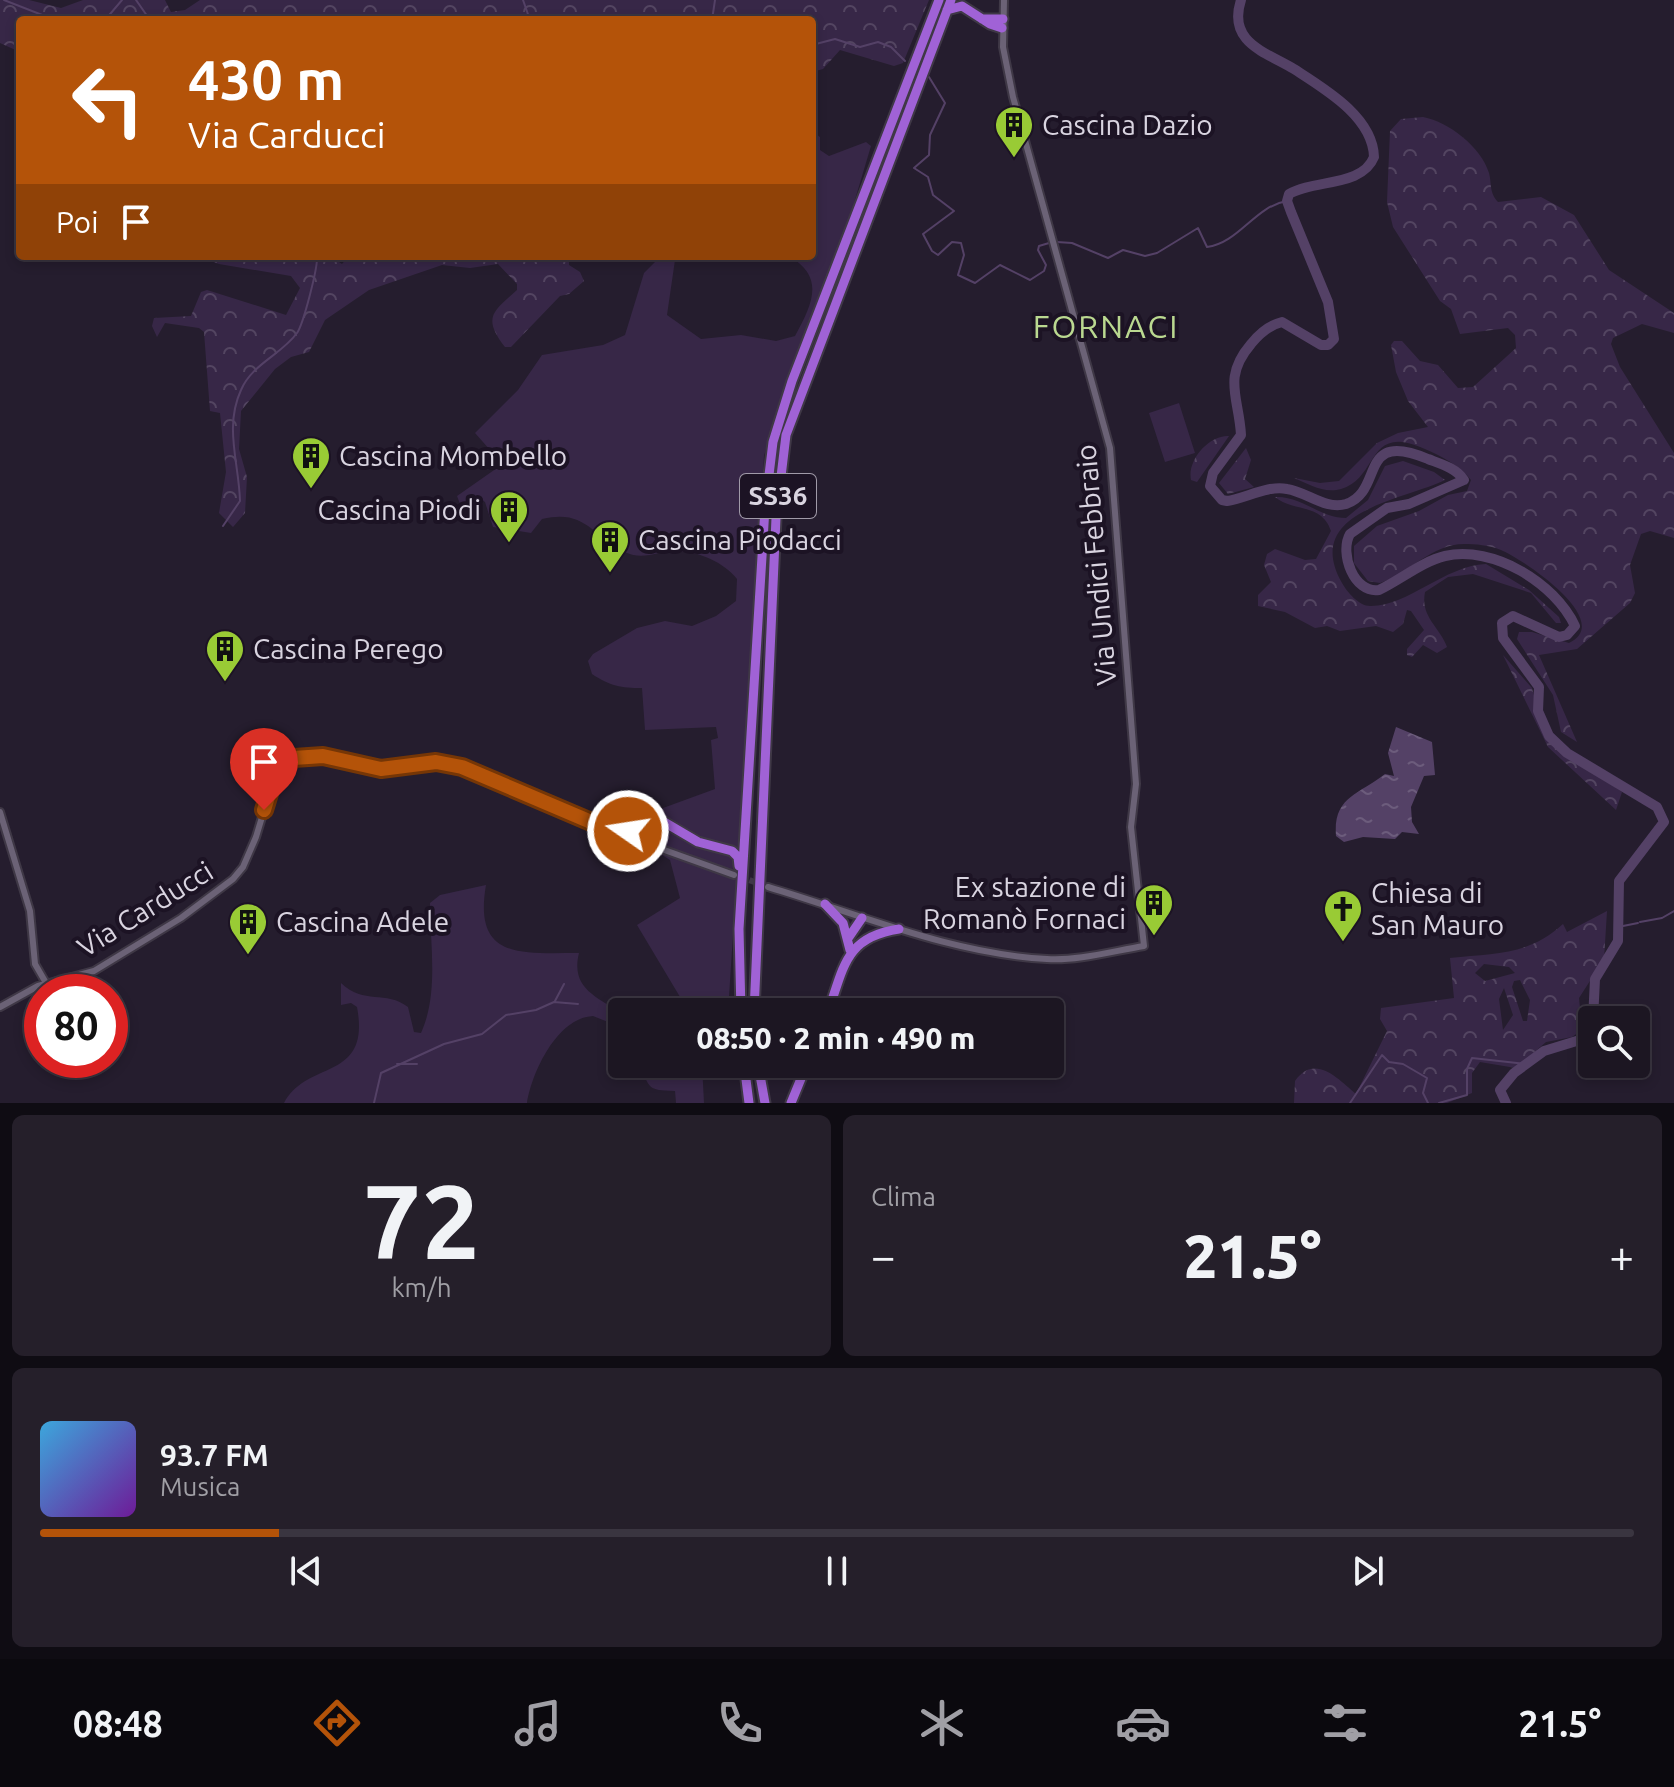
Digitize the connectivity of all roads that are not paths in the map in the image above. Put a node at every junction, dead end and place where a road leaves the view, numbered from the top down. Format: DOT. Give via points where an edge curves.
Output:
graph roads {
  1 [pos="939,0"];
  2 [pos="1004,0"];
  3 [pos="949,5"];
  4 [pos="967,5"];
  5 [pos="1003,23"];
  6 [pos="748,765"];
  7 [pos="0,812"];
  8 [pos="650,820"];
  9 [pos="636,827"];
  10 [pos="614,832"];
  11 [pos="637,840"];
  12 [pos="726,850"];
  13 [pos="734,875"];
  14 [pos="768,887"];
  15 [pos="825,904"];
  16 [pos="862,918"];
  17 [pos="899,929"];
  18 [pos="849,937"];
  19 [pos="863,939"];
  20 [pos="739,941"];
  21 [pos="850,950"];
  22 [pos="41,974"];
  23 [pos="82,974"];
  24 [pos="24,994"];
  25 [pos="741,998"];
  26 [pos="756,998"];
  27 [pos="833,998"];
  28 [pos="0,1007"];
  29 [pos="746,1078"];
  30 [pos="761,1078"];
  31 [pos="801,1078"];
  32 [pos="749,1103"];
  33 [pos="765,1103"];
  34 [pos="791,1103"];
  1 -- 6 [label="highway, SS36" via="773,442"];
  2 -- 5 [label="street, Via Undici Febbraio"];
  3 -- 4 [label="highway"];
  3 -- 26 [label="highway, SS36" via="786,435 776,518"];
  4 -- 5 [label="highway" via="981,19"];
  5 -- 17 [label="street, Via Undici Febbraio" via="1005,66 1110,448 1136,773 1131,835 1144,946 1050,959 974,948"];
  6 -- 12 [label="highway" via="740,838"];
  6 -- 20 [label="highway, SS36"];
  7 -- 22 [label="street" via="30,911 35,964"];
  8 -- 9 [label="highway"];
  8 -- 11 [label="highway"];
  8 -- 12 [label="highway" via="664,821 698,842"];
  9 -- 10 [label="highway"];
  9 -- 11 [label="highway"];
  10 -- 11 [label="street"];
  10 -- 23 [label="street, Via Carducci" via="449,763 381,769 323,756 290,760 274,777 256,837 233,879 181,918"];
  11 -- 13 [label="street"];
  12 -- 20 [label="highway" via="738,860"];
  14 -- 15 [label="street"];
  15 -- 16 [label="street"];
  15 -- 18 [label="highway"];
  16 -- 17 [label="street"];
  16 -- 18 [label="highway"];
  16 -- 19 [label="highway"];
  17 -- 19 [label="highway"];
  18 -- 21 [label="highway"];
  19 -- 21 [label="highway"];
  20 -- 25 [label="highway, SS36"];
  21 -- 27 [label="highway"];
  24 -- 28 [label="street, Via Carducci"];
  29 -- 32 [label="highway"];
  30 -- 33 [label="highway"];
  31 -- 34 [label="highway"];
}
